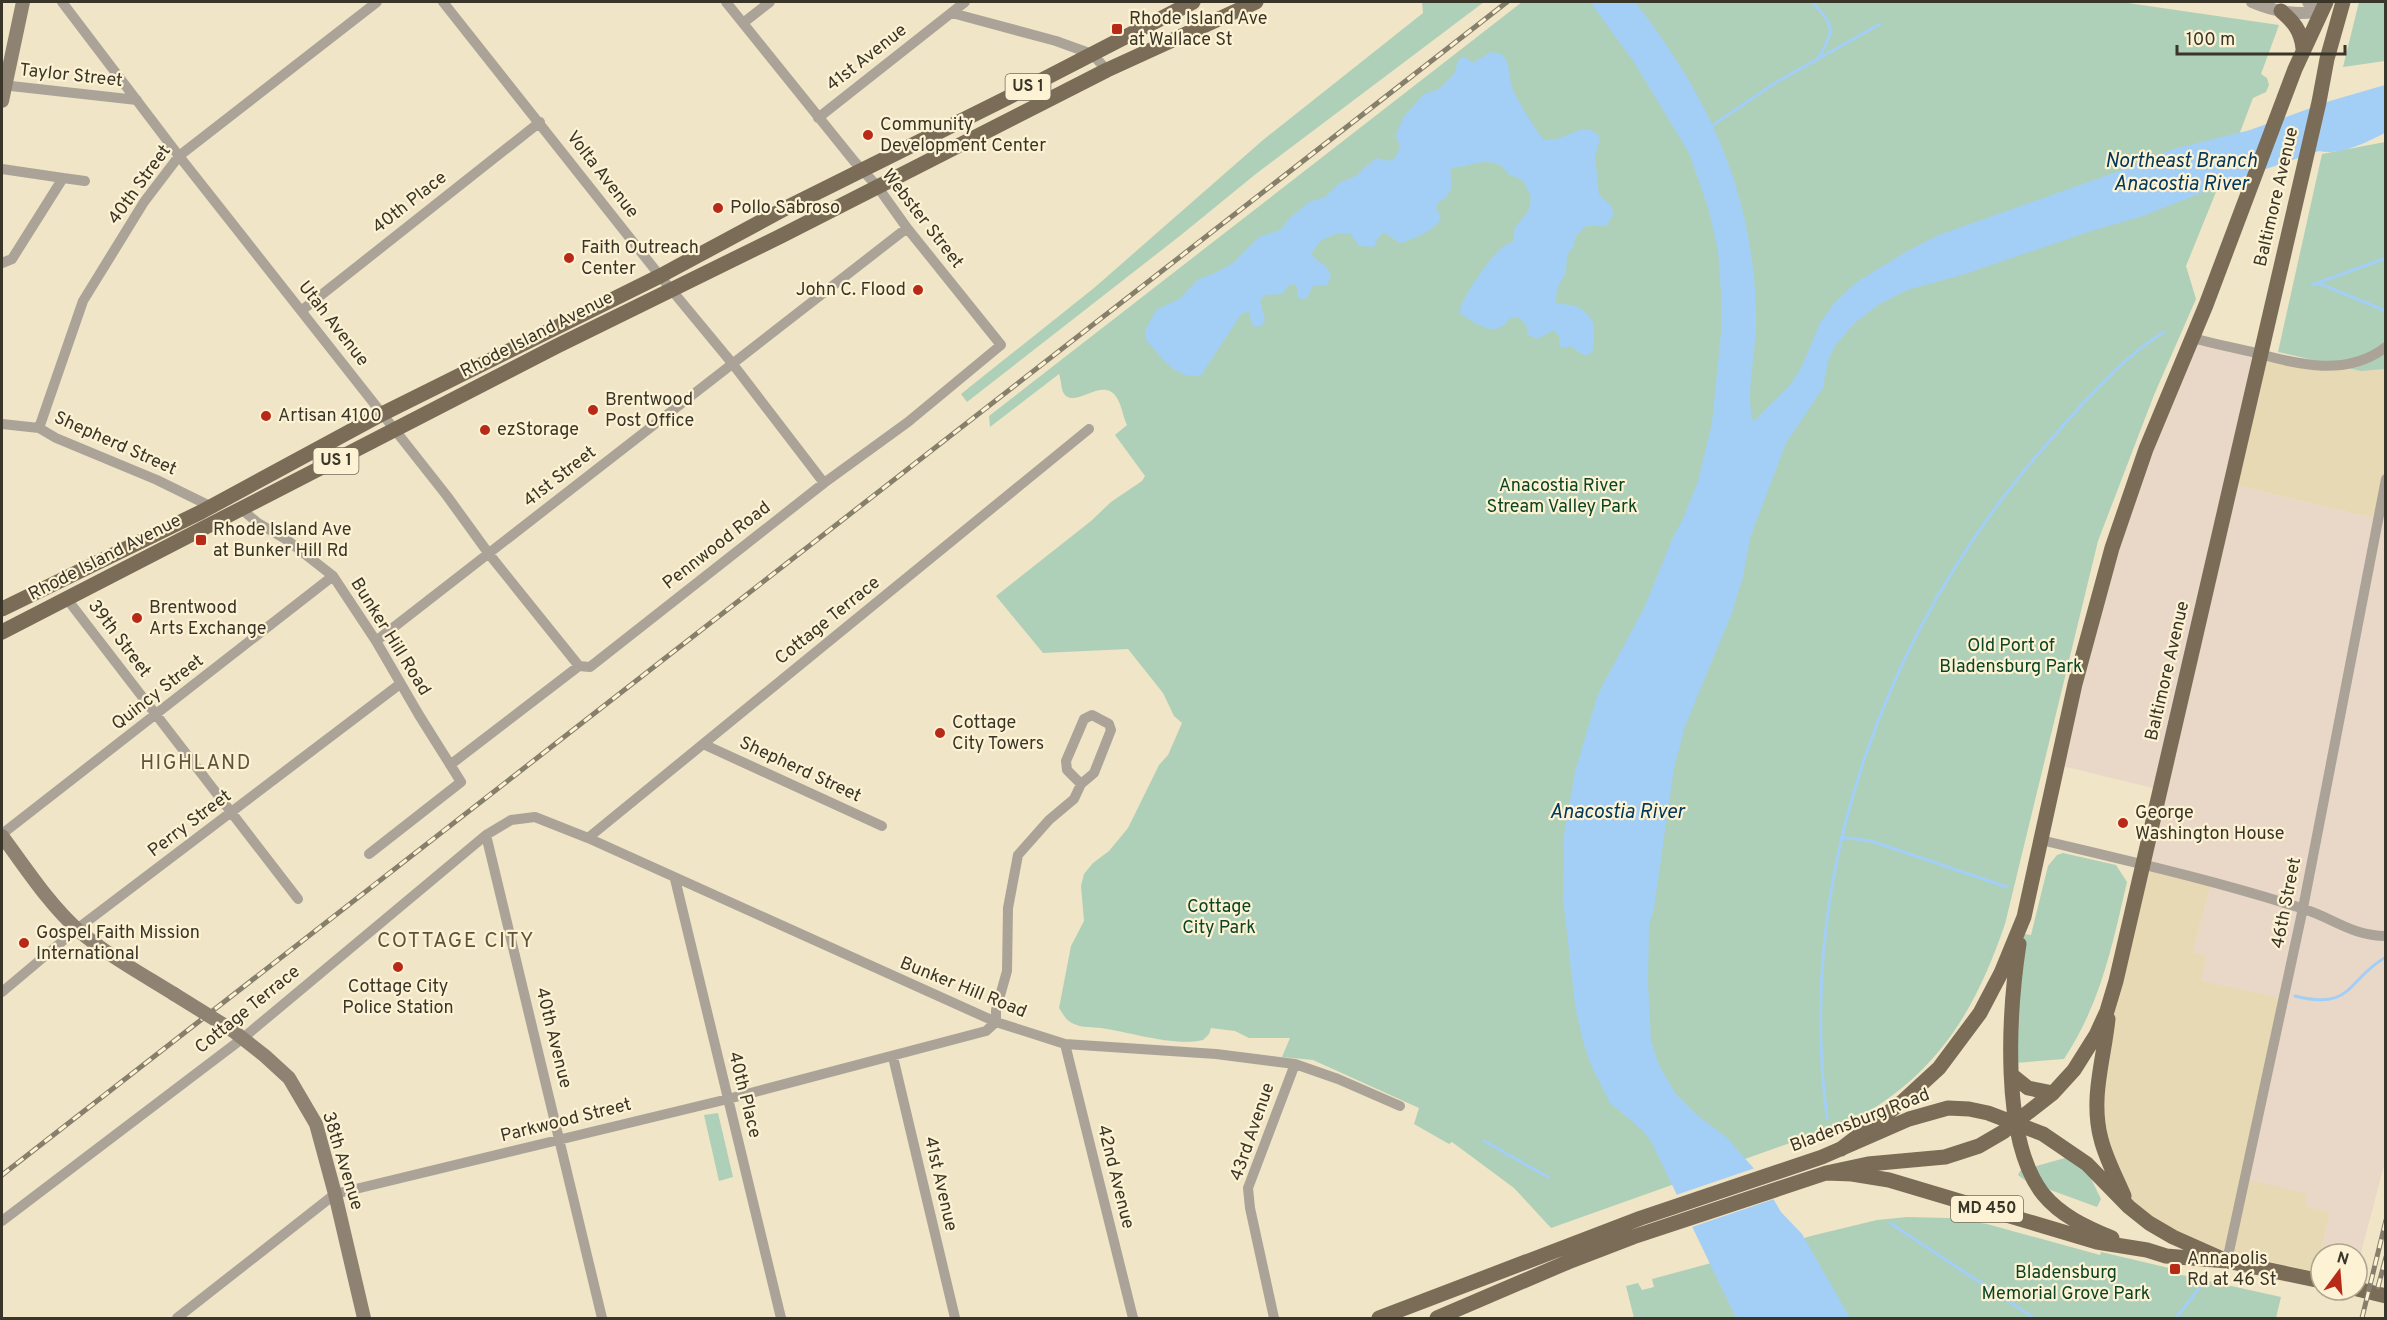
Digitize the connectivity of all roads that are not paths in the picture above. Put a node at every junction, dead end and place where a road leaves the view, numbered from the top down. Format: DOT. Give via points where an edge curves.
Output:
graph roads {
  1 [pos="23,2"];
  2 [pos="378,2"];
  3 [pos="443,2"];
  4 [pos="726,2"];
  5 [pos="770,2"];
  6 [pos="965,2"];
  7 [pos="1193,2"];
  8 [pos="1256,2"];
  9 [pos="2252,2"];
  10 [pos="2308,2"];
  11 [pos="2336,2"];
  12 [pos="2343,2"];
  13 [pos="67,3"];
  14 [pos="2324,6"];
  15 [pos="2281,10"];
  16 [pos="952,13"];
  17 [pos="743,23"];
  18 [pos="2333,35"];
  19 [pos="2303,48"];
  20 [pos="1092,54"];
  21 [pos="1107,70"];
  22 [pos="3,85"];
  23 [pos="137,100"];
  24 [pos="2,101"];
  25 [pos="818,118"];
  26 [pos="540,122"];
  27 [pos="179,156"];
  28 [pos="2,170"];
  29 [pos="862,171"];
  30 [pos="63,178"];
  31 [pos="85,181"];
  32 [pos="877,186"];
  33 [pos="907,228"];
  34 [pos="2,262"];
  35 [pos="660,276"];
  36 [pos="672,289"];
  37 [pos="301,311"];
  38 [pos="2193,338"];
  39 [pos="1001,345"];
  40 [pos="2385,347"];
  41 [pos="2260,355"];
  42 [pos="732,363"];
  43 [pos="382,414"];
  44 [pos="2,424"];
  45 [pos="39,428"];
  46 [pos="1089,429"];
  47 [pos="394,430"];
  48 [pos="2385,479"];
  49 [pos="824,483"];
  50 [pos="210,506"];
  51 [pos="241,509"];
  52 [pos="489,554"];
  53 [pos="333,576"];
  54 [pos="67,599"];
  55 [pos="2,609"];
  56 [pos="2,632"];
  57 [pos="376,640"];
  58 [pos="579,666"];
  59 [pos="400,684"];
  60 [pos="156,716"];
  61 [pos="703,744"];
  62 [pos="450,765"];
  63 [pos="1081,784"];
  64 [pos="231,814"];
  65 [pos="536,817"];
  66 [pos="882,826"];
  67 [pos="2,835"];
  68 [pos="486,835"];
  69 [pos="588,838"];
  70 [pos="2041,840"];
  71 [pos="369,854"];
  72 [pos="2144,865"];
  73 [pos="675,879"];
  74 [pos="298,899"];
  75 [pos="2303,908"];
  76 [pos="2024,917"];
  77 [pos="76,928"];
  78 [pos="2385,936"];
  79 [pos="2,992"];
  80 [pos="2111,999"];
  81 [pos="996,1022"];
  82 [pos="237,1034"];
  83 [pos="1065,1044"];
  84 [pos="893,1057"];
  85 [pos="1295,1064"];
  86 [pos="2013,1076"];
  87 [pos="2053,1093"];
  88 [pos="728,1099"];
  89 [pos="1400,1106"];
  90 [pos="2016,1122"];
  91 [pos="561,1139"];
  92 [pos="1841,1149"];
  93 [pos="1801,1173"];
  94 [pos="1826,1173"];
  95 [pos="335,1194"];
  96 [pos="2129,1207"];
  97 [pos="1667,1218"];
  98 [pos="2,1221"];
  99 [pos="2147,1250"];
  100 [pos="2227,1261"];
  101 [pos="2309,1278"];
  102 [pos="2369,1292"];
  103 [pos="2385,1296"];
  104 [pos="183,1316"];
  105 [pos="364,1318"];
  106 [pos="602,1318"];
  107 [pos="781,1318"];
  108 [pos="955,1318"];
  109 [pos="1133,1318"];
  110 [pos="1274,1318"];
  111 [pos="1380,1318"];
  112 [pos="1437,1318"];
  1 -- 22 [label="main road"];
  2 -- 27 [label="street, 40th Street"];
  3 -- 26 [label="street, Volta Avenue"];
  4 -- 17 [label="street, Webster Street"];
  5 -- 17 [label="street"];
  6 -- 16 [label="street, 41st Avenue"];
  7 -- 20 [label="main road, Rhode Island Avenue / US 1"];
  8 -- 21 [label="main road, Rhode Island Avenue / US 1"];
  9 -- 15 [label="street"];
  10 -- 14 [label="street"];
  11 -- 14 [label="main road"];
  12 -- 18 [label="main road, Baltimore Avenue"];
  13 -- 23 [label="street, Utah Avenue"];
  14 -- 15 [label="street" via="2301,14"];
  14 -- 18 [label="main road"];
  14 -- 19 [label="main road, Baltimore Avenue"];
  15 -- 19 [label="main road" via="2295,22"];
  16 -- 20 [label="street"];
  16 -- 25 [label="street, 41st Avenue"];
  17 -- 25 [label="street, Webster Street"];
  18 -- 41 [label="main road, Baltimore Avenue"];
  19 -- 38 [label="main road, Baltimore Avenue"];
  20 -- 21 [label="street"];
  20 -- 29 [label="main road, Rhode Island Avenue / US 1"];
  21 -- 32 [label="main road, Rhode Island Avenue / US 1"];
  22 -- 23 [label="street, Taylor Street"];
  22 -- 24 [label="main road"];
  23 -- 27 [label="street, Utah Avenue"];
  25 -- 29 [label="street, Webster Street"];
  26 -- 35 [label="street, Volta Avenue"];
  26 -- 37 [label="street, 40th Place"];
  27 -- 37 [label="street, Utah Avenue"];
  27 -- 45 [label="street, 40th Street" via="144,202 83,301"];
  28 -- 30 [label="street"];
  29 -- 32 [label="street, Webster Street"];
  29 -- 35 [label="main road, Rhode Island Avenue / US 1"];
  30 -- 31 [label="street"];
  30 -- 34 [label="street" via="12,259"];
  32 -- 33 [label="street, Webster Street"];
  32 -- 36 [label="main road, Rhode Island Avenue / US 1"];
  33 -- 39 [label="street, Webster Street"];
  33 -- 42 [label="street, 41st Street"];
  35 -- 36 [label="street, Volta Avenue"];
  35 -- 43 [label="main road, Rhode Island Avenue / US 1"];
  36 -- 42 [label="street, Volta Avenue"];
  36 -- 47 [label="main road, Rhode Island Avenue / US 1"];
  37 -- 43 [label="street, Utah Avenue"];
  38 -- 41 [label="street"];
  38 -- 70 [label="main road, Baltimore Avenue" via="2146,449 2112,548 2075,684"];
  39 -- 49 [label="street, Pennwood Road" via="908,422"];
  40 -- 41 [label="street" via="2355,363 2336,366 2314,366"];
  41 -- 72 [label="main road, Baltimore Avenue"];
  42 -- 49 [label="street, Volta Avenue"];
  42 -- 52 [label="street, 41st Street"];
  43 -- 47 [label="street, Utah Avenue"];
  43 -- 50 [label="main road, Rhode Island Avenue / US 1"];
  44 -- 45 [label="street, Shepherd Street"];
  45 -- 50 [label="street, Shepherd Street"];
  46 -- 61 [label="street, Cottage Terrace"];
  47 -- 51 [label="main road, Rhode Island Avenue / US 1"];
  47 -- 52 [label="street, Utah Avenue"];
  48 -- 75 [label="street, 46th Street"];
  49 -- 58 [label="street, Pennwood Road" via="590,667"];
  50 -- 55 [label="main road, Rhode Island Avenue / US 1"];
  51 -- 53 [label="street, Bunker Hill Road"];
  51 -- 54 [label="main road, Rhode Island Avenue / US 1"];
  52 -- 57 [label="street, 41st Street"];
  52 -- 58 [label="street, Utah Avenue"];
  53 -- 57 [label="street, Bunker Hill Road"];
  53 -- 60 [label="street, Quincy Street"];
  54 -- 56 [label="main road, Rhode Island Avenue / US 1"];
  54 -- 60 [label="street, 39th Street"];
  57 -- 59 [label="street, Bunker Hill Road"];
  58 -- 62 [label="street, Pennwood Road"];
  59 -- 62 [label="street, Bunker Hill Road"];
  59 -- 64 [label="street, Perry Street"];
  60 -- 64 [label="street, 39th Street"];
  60 -- 67 [label="street, Quincy Street"];
  61 -- 66 [label="street, Shepherd Street"];
  61 -- 69 [label="street, Cottage Terrace"];
  62 -- 71 [label="street, Bunker Hill Road" via="461,782"];
  63 -- 63 [label="street" via="1094,773 1111,730 1109,724 1092,715 1084,719 1066,761 1067,770"];
  63 -- 81 [label="street" via="1074,799 1018,855 1008,908 1007,971"];
  64 -- 74 [label="street, 39th Street"];
  64 -- 77 [label="street, Perry Street"];
  65 -- 68 [label="street, Cottage Terrace" via="511,820"];
  65 -- 69 [label="street, Bunker Hill Road"];
  67 -- 77 [label="main road, 38th Avenue" via="37,884"];
  68 -- 82 [label="street, Cottage Terrace"];
  68 -- 91 [label="street, 40th Avenue"];
  69 -- 73 [label="street, Bunker Hill Road"];
  70 -- 72 [label="street"];
  70 -- 76 [label="main road, Baltimore Avenue"];
  72 -- 75 [label="street"];
  72 -- 80 [label="main road, Baltimore Avenue"];
  73 -- 81 [label="street, Bunker Hill Road"];
  73 -- 88 [label="street, 40th Place"];
  75 -- 78 [label="street" via="2344,928"];
  75 -- 100 [label="street, 46th Street"];
  76 -- 86 [label="main road" via="2013,998"];
  76 -- 92 [label="main road, Baltimore Avenue" via="1988,999 1950,1055 1915,1092"];
  77 -- 79 [label="street, Perry Street"];
  77 -- 82 [label="main road, 38th Avenue, bridge"];
  80 -- 87 [label="main road, Baltimore Avenue" via="2090,1047"];
  80 -- 96 [label="main road" via="2098,1080 2097,1115 2103,1148"];
  81 -- 83 [label="street, Bunker Hill Road"];
  81 -- 84 [label="street, Parkwood Street" via="986,1031"];
  82 -- 95 [label="main road, 38th Avenue" via="289,1078 316,1125"];
  82 -- 98 [label="street, Cottage Terrace"];
  83 -- 85 [label="street, Bunker Hill Road" via="1216,1054"];
  83 -- 109 [label="street, 42nd Avenue"];
  84 -- 88 [label="street, Parkwood Street"];
  84 -- 108 [label="street, 41st Avenue"];
  85 -- 89 [label="street, Bunker Hill Road"];
  85 -- 110 [label="street, 43rd Avenue" via="1248,1188"];
  86 -- 87 [label="main road" via="2028,1088"];
  86 -- 90 [label="main road"];
  87 -- 90 [label="main road, Baltimore Avenue"];
  88 -- 91 [label="street, Parkwood Street"];
  88 -- 107 [label="street, 40th Place"];
  90 -- 92 [label="main road, Bladensburg Road / MD 450" via="1978,1110 1948,1108 1909,1119"];
  90 -- 94 [label="main road, Baltimore Avenue" via="1985,1143 1958,1154"];
  90 -- 96 [label="main road, Bladensburg Road / MD 450" via="2075,1155"];
  90 -- 99 [label="main road" via="2031,1174 2053,1204 2088,1228"];
  91 -- 95 [label="street, Parkwood Street"];
  91 -- 106 [label="street, 40th Avenue"];
  92 -- 93 [label="main road, Bladensburg Road"];
  93 -- 94 [label="main road, Bladensburg Road"];
  93 -- 97 [label="main road, Bladensburg Road"];
  94 -- 99 [label="main road, Bladensburg Road / MD 450" via="1889,1180 2091,1240"];
  95 -- 104 [label="street, Parkwood Street"];
  95 -- 105 [label="main road, 38th Avenue"];
  96 -- 100 [label="main road, Bladensburg Road / MD 450" via="2173,1237"];
  97 -- 111 [label="main road, Bladensburg Road"];
  97 -- 112 [label="main road, Bladensburg Road"];
  99 -- 100 [label="main road, Bladensburg Road / MD 450" via="2166,1256"];
  100 -- 101 [label="main road, MD 450"];
  102 -- 103 [label="main road"];
}
